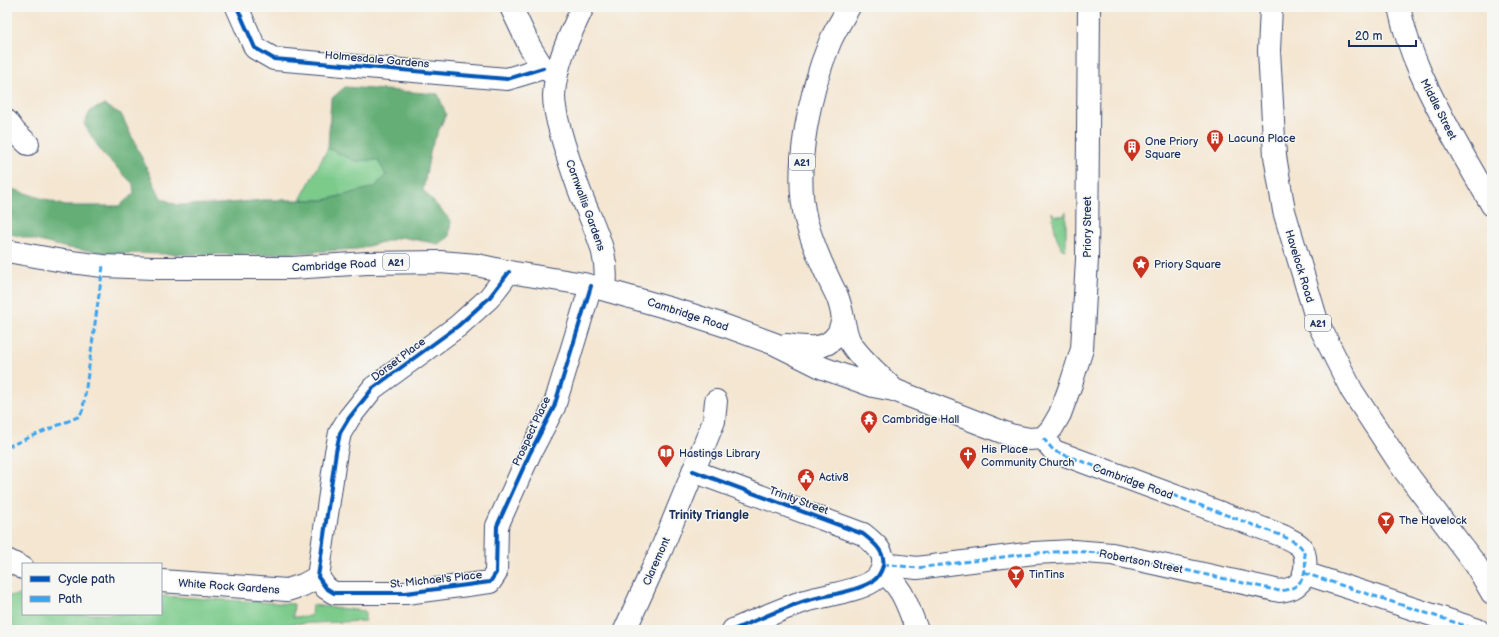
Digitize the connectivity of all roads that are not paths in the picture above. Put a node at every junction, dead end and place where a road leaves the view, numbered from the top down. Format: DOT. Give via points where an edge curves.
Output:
graph roads {
  1 [pos="237,7"];
  2 [pos="511,7"];
  3 [pos="583,7"];
  4 [pos="849,7"];
  5 [pos="1089,7"];
  6 [pos="1271,7"];
  7 [pos="1399,7"];
  8 [pos="550,72"];
  9 [pos="7,121"];
  10 [pos="28,144"];
  11 [pos="1492,205"];
  12 [pos="7,251"];
  13 [pos="509,272"];
  14 [pos="598,287"];
  15 [pos="844,319"];
  16 [pos="774,344"];
  17 [pos="894,390"];
  18 [pos="716,402"];
  19 [pos="1043,438"];
  20 [pos="693,471"];
  21 [pos="7,560"];
  22 [pos="22,568"];
  23 [pos="882,568"];
  24 [pos="1304,573"];
  25 [pos="318,577"];
  26 [pos="162,581"];
  27 [pos="490,582"];
  28 [pos="1492,593"];
  29 [pos="625,630"];
  30 [pos="733,630"];
  31 [pos="917,630"];
  32 [pos="1478,630"];
  1 -- 8 [label="main road, Holmesdale Gardens" via="255,48 274,59 507,79"];
  2 -- 8 [label="main road" via="530,47"];
  3 -- 8 [label="main road, Cornwallis Gardens"];
  4 -- 15 [label="main road, A21" via="830,42 814,92 804,144 801,182 806,220"];
  5 -- 19 [label="main road, Priory Street" via="1087,259 1082,349 1060,414"];
  6 -- 28 [label="main road, Havelock Road / A21" via="1269,51 1275,156 1284,211 1317,321 1352,391 1404,470 1476,565"];
  7 -- 11 [label="main road, Middle Street" via="1406,36 1428,92"];
  8 -- 14 [label="main road, Cornwallis Gardens" via="555,114 575,182 603,248 606,277"];
  9 -- 10 [label="main road"];
  12 -- 13 [label="main road, Cambridge Road / A21" via="63,261 127,267 292,268 367,262 440,262 477,265"];
  13 -- 14 [label="main road, Cambridge Road / A21"];
  13 -- 25 [label="main road, Dorset Place" via="489,298 458,326 374,388 349,418 340,433 336,452"];
  14 -- 16 [label="main road, Cambridge Road / A21" via="700,317"];
  14 -- 27 [label="main road, Prospect Place" via="554,408 530,453 497,526 496,573"];
  15 -- 16 [label="main road, A21" via="837,336 827,344 812,348"];
  15 -- 17 [label="main road, A21" via="849,341 856,351"];
  16 -- 17 [label="main road, Cambridge Road / A21" via="830,370 873,386"];
  17 -- 19 [label="main road, Cambridge Road / A21" via="1010,434 1029,439"];
  18 -- 20 [label="main road, Claremont" via="714,421"];
  19 -- 24 [label="main road, Cambridge Road" via="1054,451 1283,536 1300,546 1306,560"];
  20 -- 23 [label="main road, Trinity Street" via="863,534 881,552"];
  20 -- 29 [label="main road, Claremont"];
  21 -- 22 [label="main road"];
  23 -- 24 [label="main road, Robertson Street" via="917,568 1034,553 1072,551 1112,554 1280,591 1299,584"];
  23 -- 30 [label="main road" via="874,580 863,586 804,601"];
  23 -- 31 [label="main road" via="902,592"];
  24 -- 32 [label="main road"];
  25 -- 26 [label="main road, White Rock Gardens" via="287,590"];
  25 -- 27 [label="main road, St. Michael's Place" via="326,588 334,593 406,593"];
}
